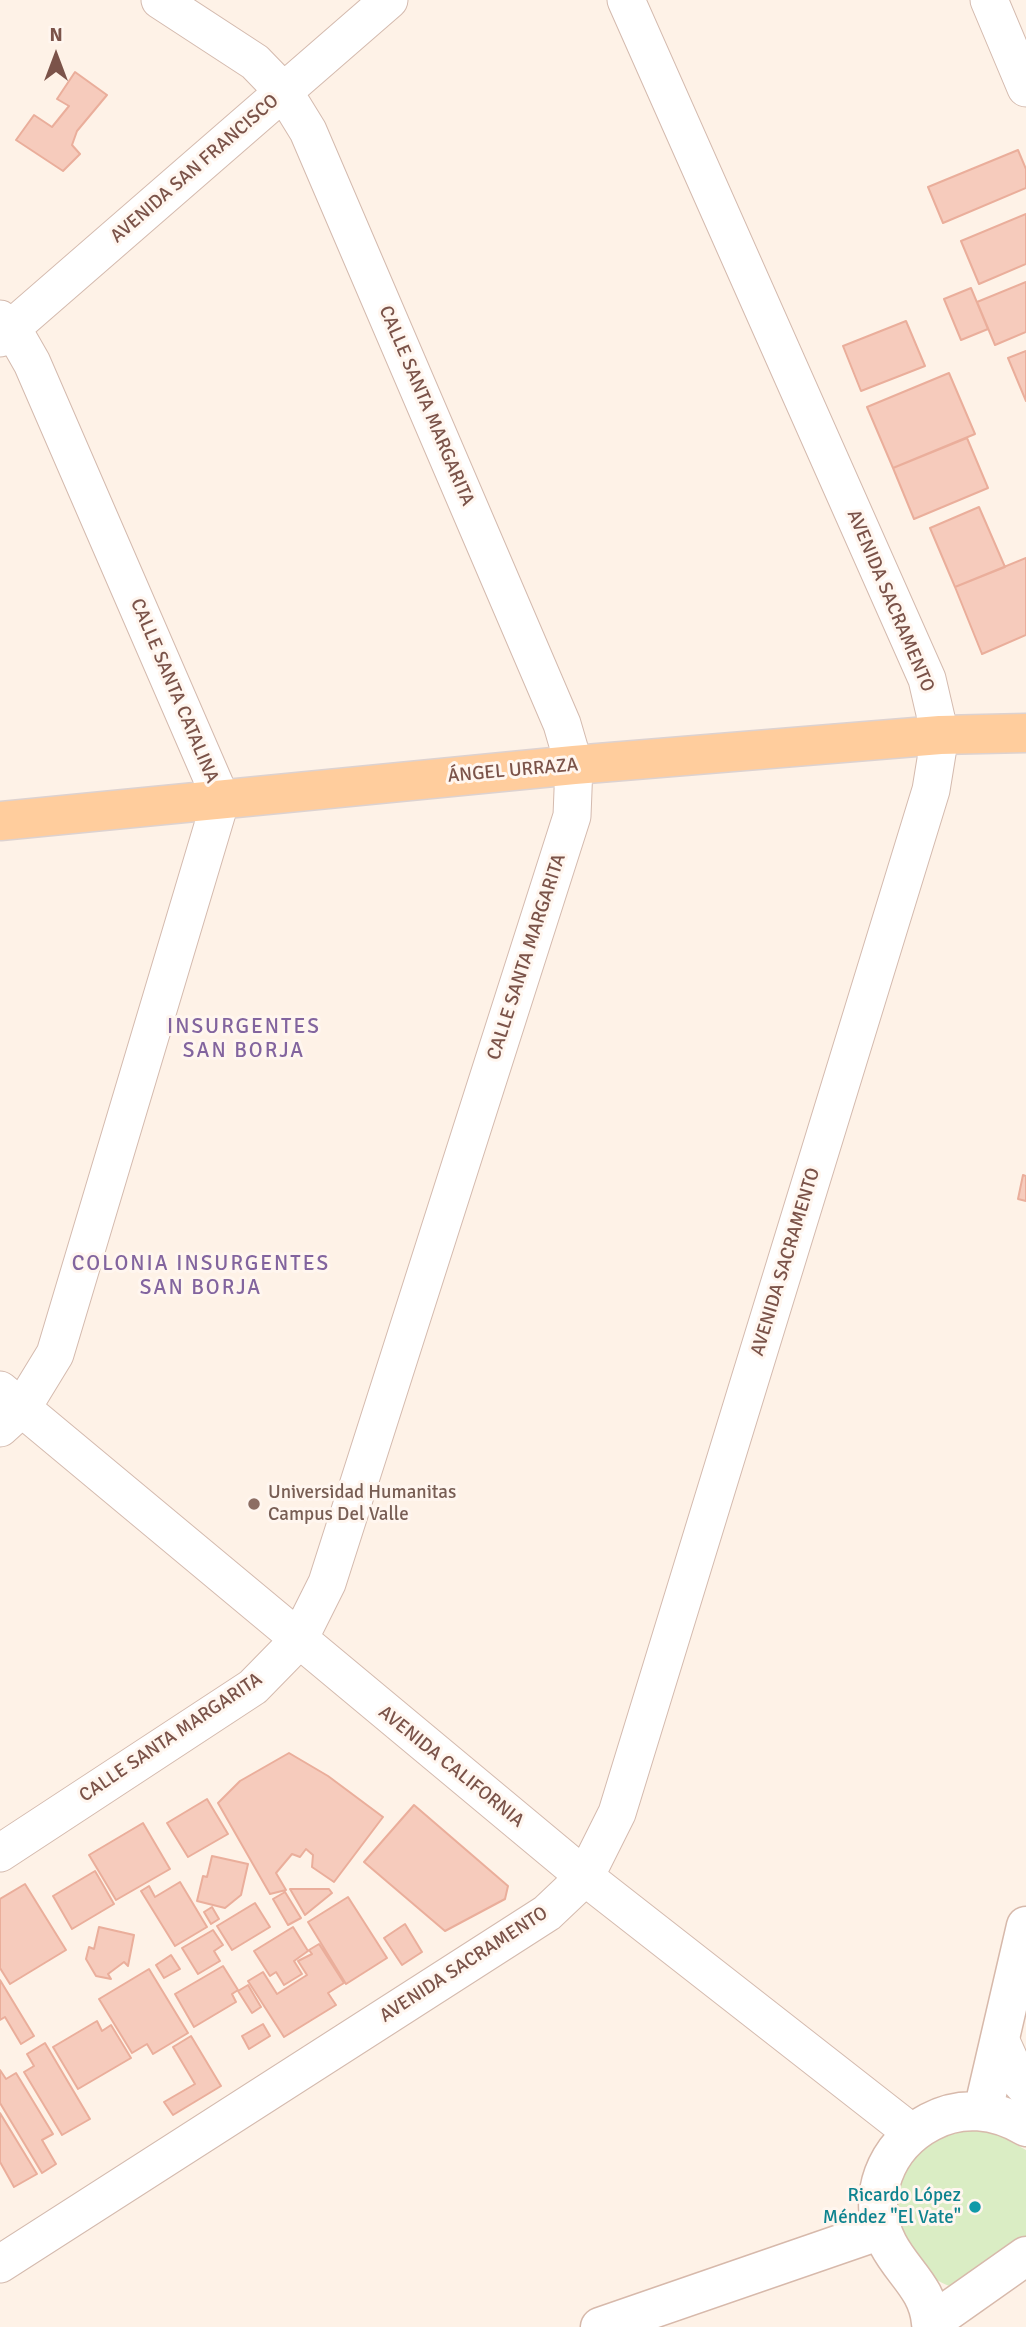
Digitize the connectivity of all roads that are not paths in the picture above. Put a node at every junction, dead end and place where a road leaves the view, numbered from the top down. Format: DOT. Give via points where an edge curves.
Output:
graph roads {
  1 [pos="160,0"];
  2 [pos="389,0"];
  3 [pos="626,0"];
  4 [pos="989,0"];
  5 [pos="1026,88"];
  6 [pos="284,92"];
  7 [pos="4,328"];
  8 [pos="1026,733"];
  9 [pos="940,735"];
  10 [pos="574,765"];
  11 [pos="220,799"];
  12 [pos="0,821"];
  13 [pos="7,1409"];
  14 [pos="298,1641"];
  15 [pos="0,1853"];
  16 [pos="585,1877"];
  17 [pos="1026,1926"];
  18 [pos="1000,2039"];
  19 [pos="1026,2088"];
  20 [pos="983,2110"];
  21 [pos="1026,2127"];
  22 [pos="911,2132"];
  23 [pos="881,2230"];
  24 [pos="1026,2256"];
  25 [pos="0,2264"];
  26 [pos="931,2325"];
  27 [pos="600,2327"];
  1 -- 6 [label="street, CALLE SANTA MARGARITA" via="255,62"];
  2 -- 6 [label="street, AVENIDA SAN FRANCISCO"];
  3 -- 9 [label="street, AVENIDA SACRAMENTO" via="927,679"];
  4 -- 5 [label="street"];
  6 -- 7 [label="street, AVENIDA SAN FRANCISCO"];
  6 -- 10 [label="street, CALLE SANTA MARGARITA" via="308,131 562,724"];
  7 -- 11 [label="street, CALLE SANTA CATALINA" via="32,363"];
  8 -- 9 [label="main road, ÁNGEL URRAZA"];
  9 -- 10 [label="main road, ÁNGEL URRAZA"];
  9 -- 16 [label="street, AVENIDA SACRAMENTO" via="931,790 617,1813"];
  10 -- 11 [label="main road, ÁNGEL URRAZA"];
  10 -- 14 [label="street, CALLE SANTA MARGARITA" via="572,816 327,1583"];
  11 -- 12 [label="main road, ÁNGEL URRAZA"];
  11 -- 13 [label="street, CALLE SANTA CATALINA" via="55,1354"];
  13 -- 14 [label="street, AVENIDA CALIFORNIA"];
  14 -- 15 [label="street, CALLE SANTA MARGARITA" via="253,1686"];
  14 -- 16 [label="street, AVENIDA CALIFORNIA"];
  16 -- 22 [label="street, AVENIDA CALIFORNIA"];
  16 -- 25 [label="street, AVENIDA SACRAMENTO" via="547,1913"];
  17 -- 18 [label="street"];
  18 -- 19 [label="street"];
  18 -- 20 [label="street"];
  20 -- 21 [label="street"];
  20 -- 22 [label="street" via="945,2113"];
  22 -- 23 [label="street" via="888,2161 877,2196"];
  23 -- 26 [label="street" via="925,2294"];
  23 -- 27 [label="street"];
  24 -- 26 [label="street"];
}
